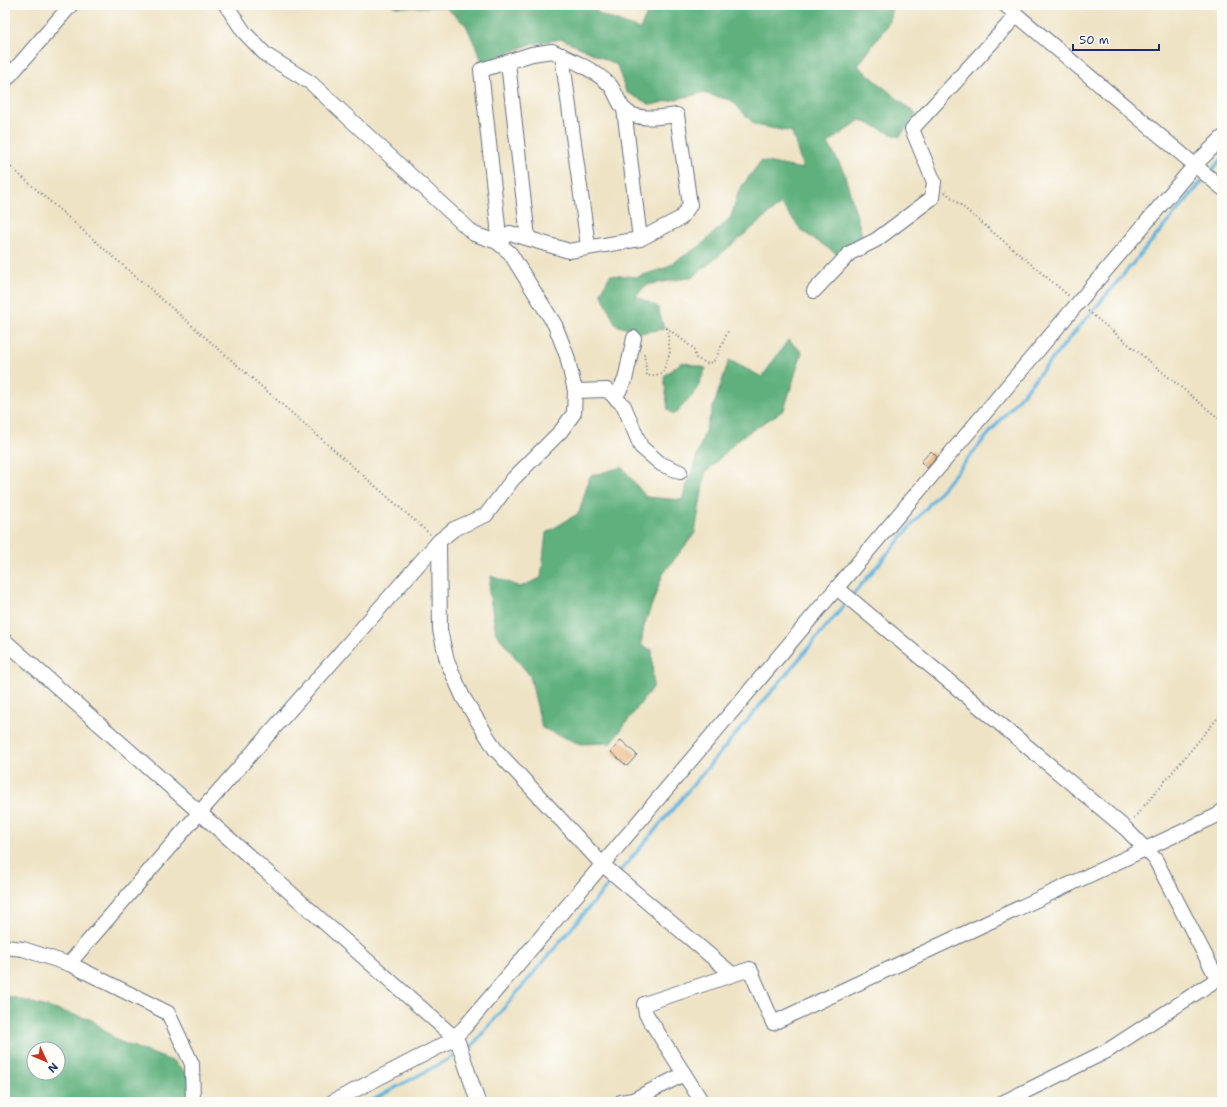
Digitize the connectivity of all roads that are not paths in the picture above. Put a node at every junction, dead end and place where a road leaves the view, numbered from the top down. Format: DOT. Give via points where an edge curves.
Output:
graph roads {
  1 [pos="71,5"];
  2 [pos="226,5"];
  3 [pos="1005,5"];
  4 [pos="1017,15"];
  5 [pos="562,55"];
  6 [pos="508,63"];
  7 [pos="5,81"];
  8 [pos="624,109"];
  9 [pos="1222,138"];
  10 [pos="1194,166"];
  11 [pos="1218,185"];
  12 [pos="528,238"];
  13 [pos="640,239"];
  14 [pos="496,242"];
  15 [pos="588,246"];
  16 [pos="814,292"];
  17 [pos="634,338"];
  18 [pos="575,391"];
  19 [pos="615,398"];
  20 [pos="680,472"];
  21 [pos="438,541"];
  22 [pos="837,588"];
  23 [pos="5,641"];
  24 [pos="1222,811"];
  25 [pos="200,812"];
  26 [pos="1145,848"];
  27 [pos="603,864"];
  28 [pos="5,947"];
  29 [pos="72,965"];
  30 [pos="732,974"];
  31 [pos="1220,977"];
  32 [pos="456,1039"];
  33 [pos="684,1074"];
  34 [pos="193,1102"];
  35 [pos="332,1102"];
  36 [pos="478,1102"];
  37 [pos="621,1102"];
  38 [pos="702,1102"];
  39 [pos="1004,1102"];
  1 -- 7 [label="street"];
  2 -- 14 [label="street" via="244,32 266,55 312,83 474,234"];
  3 -- 4 [label="street"];
  4 -- 10 [label="street"];
  4 -- 16 [label="street" via="912,129 934,182 932,198 876,240 850,253"];
  5 -- 6 [label="street" via="552,51 532,54"];
  5 -- 8 [label="street" via="597,74 611,86"];
  5 -- 15 [label="street"];
  6 -- 12 [label="street"];
  6 -- 14 [label="street" via="480,70 498,226"];
  8 -- 13 [label="street"];
  8 -- 13 [label="street" via="639,116 677,115 690,205 681,218"];
  9 -- 10 [label="street"];
  10 -- 11 [label="street"];
  10 -- 22 [label="street"];
  12 -- 14 [label="street" via="510,233"];
  12 -- 15 [label="street" via="569,251"];
  13 -- 15 [label="street"];
  14 -- 18 [label="street" via="510,253 555,325 567,356"];
  17 -- 19 [label="street" via="625,380"];
  18 -- 19 [label="street" via="607,390"];
  18 -- 21 [label="street" via="574,413 561,431 513,478 486,515 454,528"];
  19 -- 20 [label="street" via="624,406 641,447 661,464"];
  21 -- 25 [label="street"];
  21 -- 27 [label="street" via="440,630 447,661 463,697 495,749"];
  22 -- 26 [label="street" via="1125,828"];
  22 -- 27 [label="street"];
  23 -- 25 [label="street"];
  24 -- 26 [label="street"];
  25 -- 29 [label="street" via="73,959"];
  25 -- 32 [label="street"];
  26 -- 30 [label="street" via="773,1023 750,969"];
  26 -- 31 [label="street" via="1155,859"];
  27 -- 30 [label="street" via="621,882"];
  27 -- 32 [label="street"];
  28 -- 29 [label="street" via="23,949"];
  29 -- 34 [label="street" via="168,1013 192,1064"];
  30 -- 33 [label="street" via="644,1004 646,1014"];
  31 -- 39 [label="street" via="1107,1052"];
  32 -- 35 [label="street"];
  32 -- 36 [label="street"];
  33 -- 37 [label="street" via="633,1100"];
  33 -- 38 [label="street"];
}
